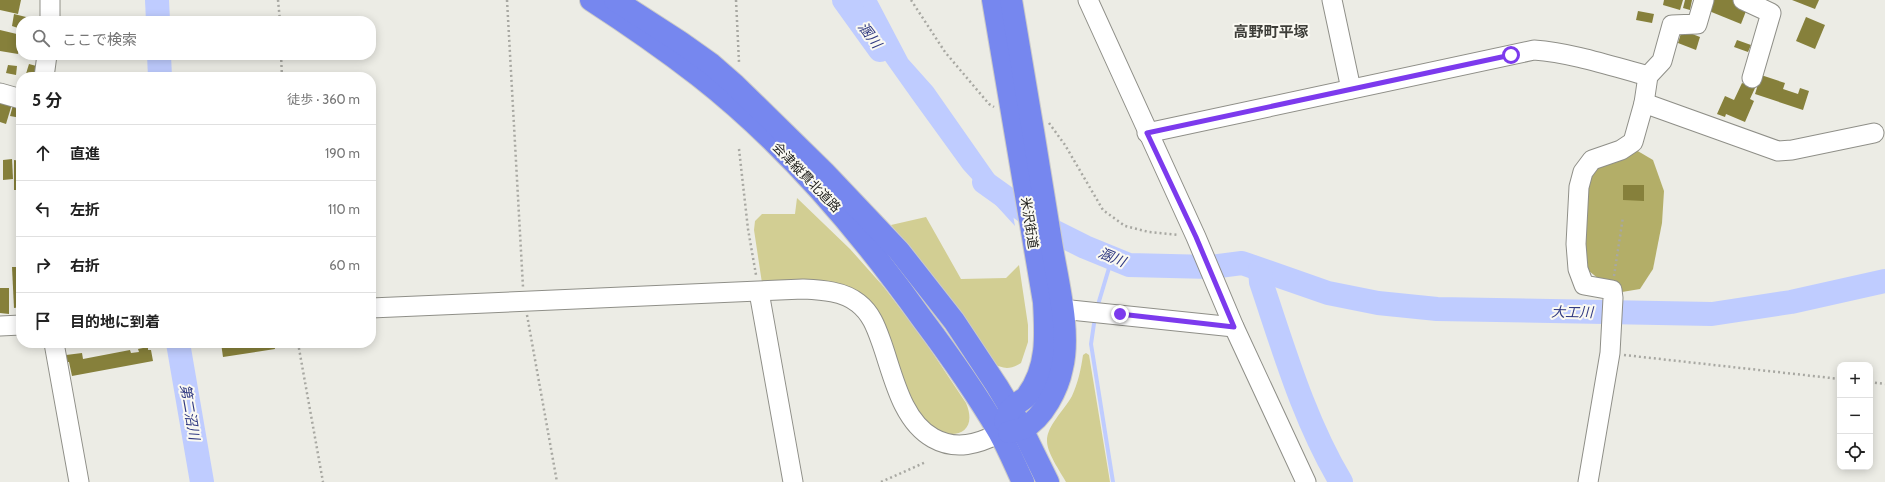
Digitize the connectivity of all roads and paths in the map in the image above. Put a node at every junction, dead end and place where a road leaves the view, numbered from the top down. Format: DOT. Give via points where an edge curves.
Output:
graph roads {
  1 [pos="50,0"];
  2 [pos="278,0"];
  3 [pos="507,0"];
  4 [pos="591,0"];
  5 [pos="615,0"];
  6 [pos="736,0"];
  7 [pos="911,0"];
  8 [pos="992,0"];
  9 [pos="1011,0"];
  10 [pos="1088,0"];
  11 [pos="1332,0"];
  12 [pos="1704,0"];
  13 [pos="1743,0"];
  14 [pos="50,16"];
  15 [pos="280,16"];
  16 [pos="46,60"];
  17 [pos="281,60"];
  18 [pos="739,62"];
  19 [pos="45,72"];
  20 [pos="282,72"];
  21 [pos="1648,76"];
  22 [pos="1752,78"];
  23 [pos="1351,89"];
  24 [pos="0,93"];
  25 [pos="16,98"];
  26 [pos="1644,103"];
  27 [pos="1012,115"];
  28 [pos="1045,119"];
  29 [pos="1147,133"];
  30 [pos="1874,133"];
  31 [pos="740,149"];
  32 [pos="1032,180"];
  33 [pos="1623,217"];
  34 [pos="1195,235"];
  35 [pos="759,292"];
  36 [pos="1613,294"];
  37 [pos="524,301"];
  38 [pos="1055,305"];
  39 [pos="376,308"];
  40 [pos="16,325"];
  41 [pos="0,326"];
  42 [pos="1234,327"];
  43 [pos="1611,346"];
  44 [pos="55,348"];
  45 [pos="299,348"];
  46 [pos="1837,379"];
  47 [pos="1873,382"];
  48 [pos="1885,384"];
  49 [pos="1011,409"];
  50 [pos="1022,429"];
  51 [pos="1000,433"];
  52 [pos="926,462"];
  53 [pos="79,482"];
  54 [pos="323,482"];
  55 [pos="558,482"];
  56 [pos="793,482"];
  57 [pos="880,482"];
  58 [pos="1023,482"];
  59 [pos="1048,482"];
  60 [pos="1306,482"];
  61 [pos="1588,482"];
  1 -- 14 [label="street"];
  2 -- 15 [label="path"];
  3 -- 37 [label="path"];
  4 -- 51 [label="highway, 会津縦貫北道路" via="700,76 748,118 834,204 883,264 944,347"];
  5 -- 49 [label="highway, 会津縦貫北道路" via="710,64 761,109 824,172 916,271 954,321"];
  6 -- 18 [label="path"];
  7 -- 27 [label="path" via="945,52 989,104"];
  8 -- 27 [label="highway, 米沢街道"];
  9 -- 32 [label="highway, 米沢街道"];
  10 -- 29 [label="street"];
  11 -- 23 [label="street"];
  12 -- 21 [label="street" via="1697,24 1672,25 1662,61"];
  13 -- 22 [label="street" via="1771,13"];
  16 -- 19 [label="street"];
  17 -- 20 [label="path"];
  21 -- 23 [label="street" via="1588,60 1534,50"];
  21 -- 26 [label="street"];
  23 -- 29 [label="street"];
  24 -- 25 [label="street"];
  26 -- 30 [label="street" via="1778,151"];
  26 -- 36 [label="street" via="1633,142 1621,150 1592,160 1583,172 1579,187 1576,244 1578,269 1584,285"];
  27 -- 32 [label="highway, 米沢街道"];
  28 -- 34 [label="path" via="1055,128 1103,210 1125,226"];
  29 -- 34 [label="street"];
  31 -- 35 [label="path" via="748,229"];
  32 -- 38 [label="highway, 米沢街道"];
  33 -- 36 [label="path"];
  34 -- 42 [label="street"];
  35 -- 37 [label="street"];
  35 -- 51 [label="street" via="822,290 843,294 858,302 870,314 877,328 906,411 922,430 944,443 964,446"];
  35 -- 56 [label="street"];
  36 -- 43 [label="street"];
  37 -- 39 [label="street"];
  37 -- 55 [label="path"];
  38 -- 42 [label="street"];
  38 -- 49 [label="highway, 米沢街道" via="1039,376 1026,397"];
  38 -- 50 [label="highway, 米沢街道" via="1065,331 1062,368 1045,406"];
  40 -- 41 [label="street"];
  42 -- 60 [label="street"];
  43 -- 46 [label="path"];
  43 -- 61 [label="street"];
  44 -- 53 [label="street"];
  45 -- 54 [label="path"];
  47 -- 48 [label="path"];
  49 -- 50 [label="highway, 会津縦貫北道路"];
  49 -- 51 [label="highway, 米沢街道"];
  50 -- 51 [label="highway"];
  50 -- 59 [label="highway"];
  51 -- 58 [label="highway"];
  52 -- 57 [label="path"];
}
